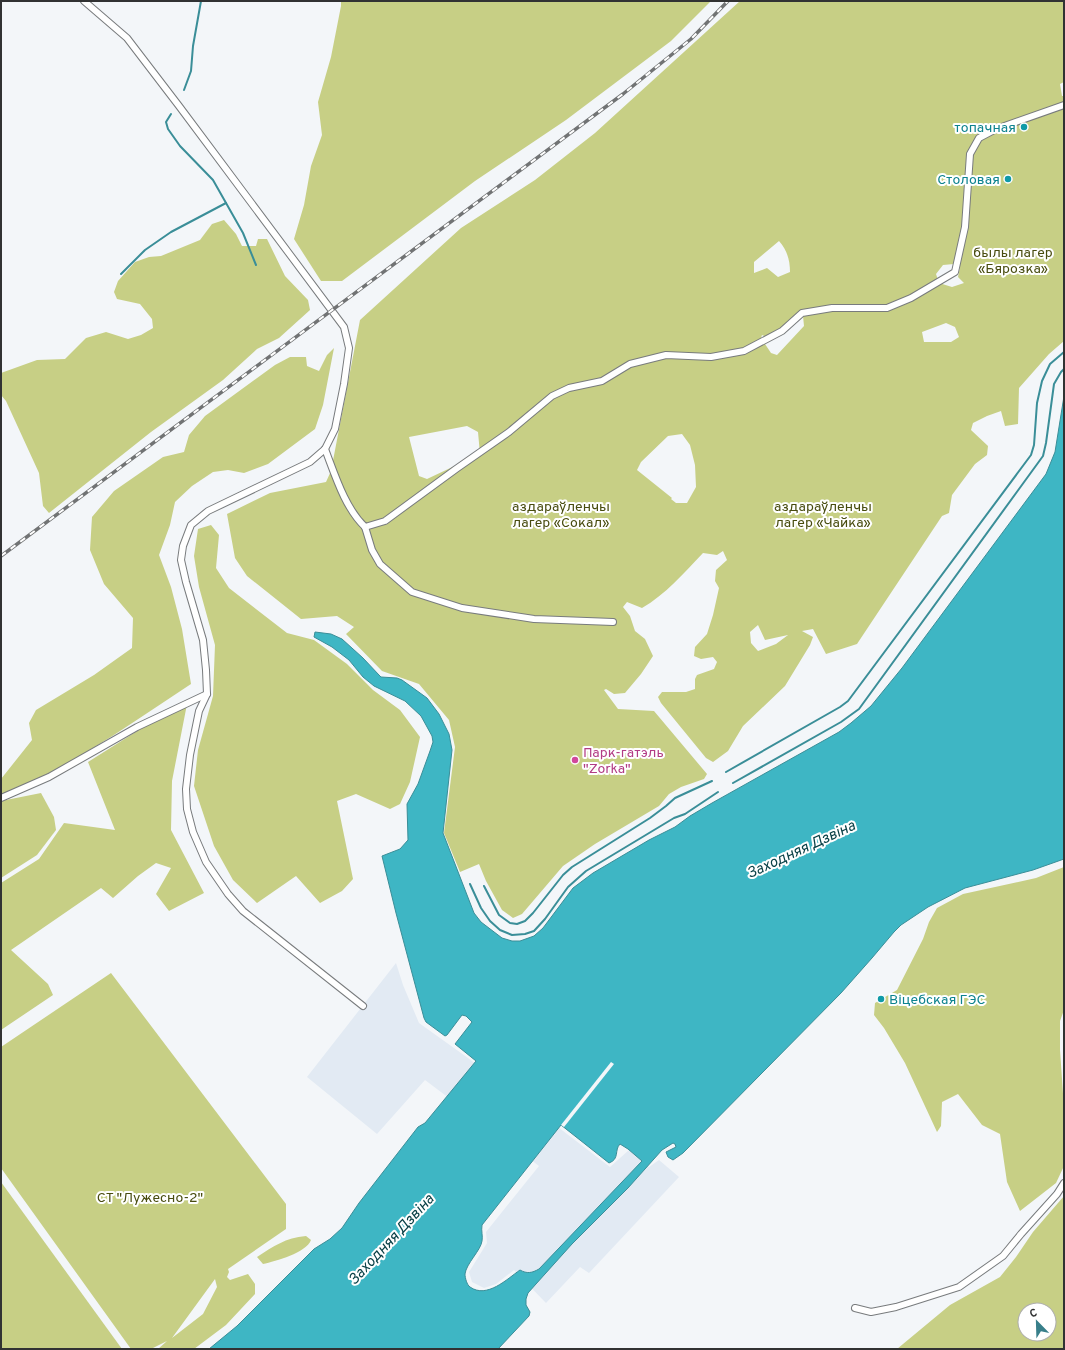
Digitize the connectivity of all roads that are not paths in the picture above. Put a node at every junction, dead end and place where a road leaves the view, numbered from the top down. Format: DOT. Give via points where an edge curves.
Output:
graph roads {
  1 [pos="84,1"];
  2 [pos="1064,106"];
  3 [pos="326,449"];
  4 [pos="365,527"];
  5 [pos="612,622"];
  6 [pos="207,694"];
  7 [pos="1,798"];
  8 [pos="363,1006"];
  9 [pos="1064,1183"];
  10 [pos="855,1308"];
  1 -- 3 [label="street" via="127,38 344,327 349,348 344,384 335,429"];
  2 -- 4 [label="street" via="996,128 979,138 970,154 965,227 955,272 918,295 887,308 832,308 802,313 782,331 744,351 711,357 666,355 630,364 602,382 569,388 552,396 509,432 385,521"];
  3 -- 4 [label="street" via="340,486 357,520"];
  3 -- 6 [label="street" via="310,462 208,510 191,525 183,546 182,560 203,640"];
  4 -- 5 [label="street" via="372,550 380,564 412,592 462,608 520,617"];
  6 -- 7 [label="street" via="138,727 49,778"];
  6 -- 8 [label="street" via="199,711 186,789 187,809 193,832 206,862 243,911"];
  9 -- 10 [label="street" via="1003,1256 960,1287 871,1312"];
}
